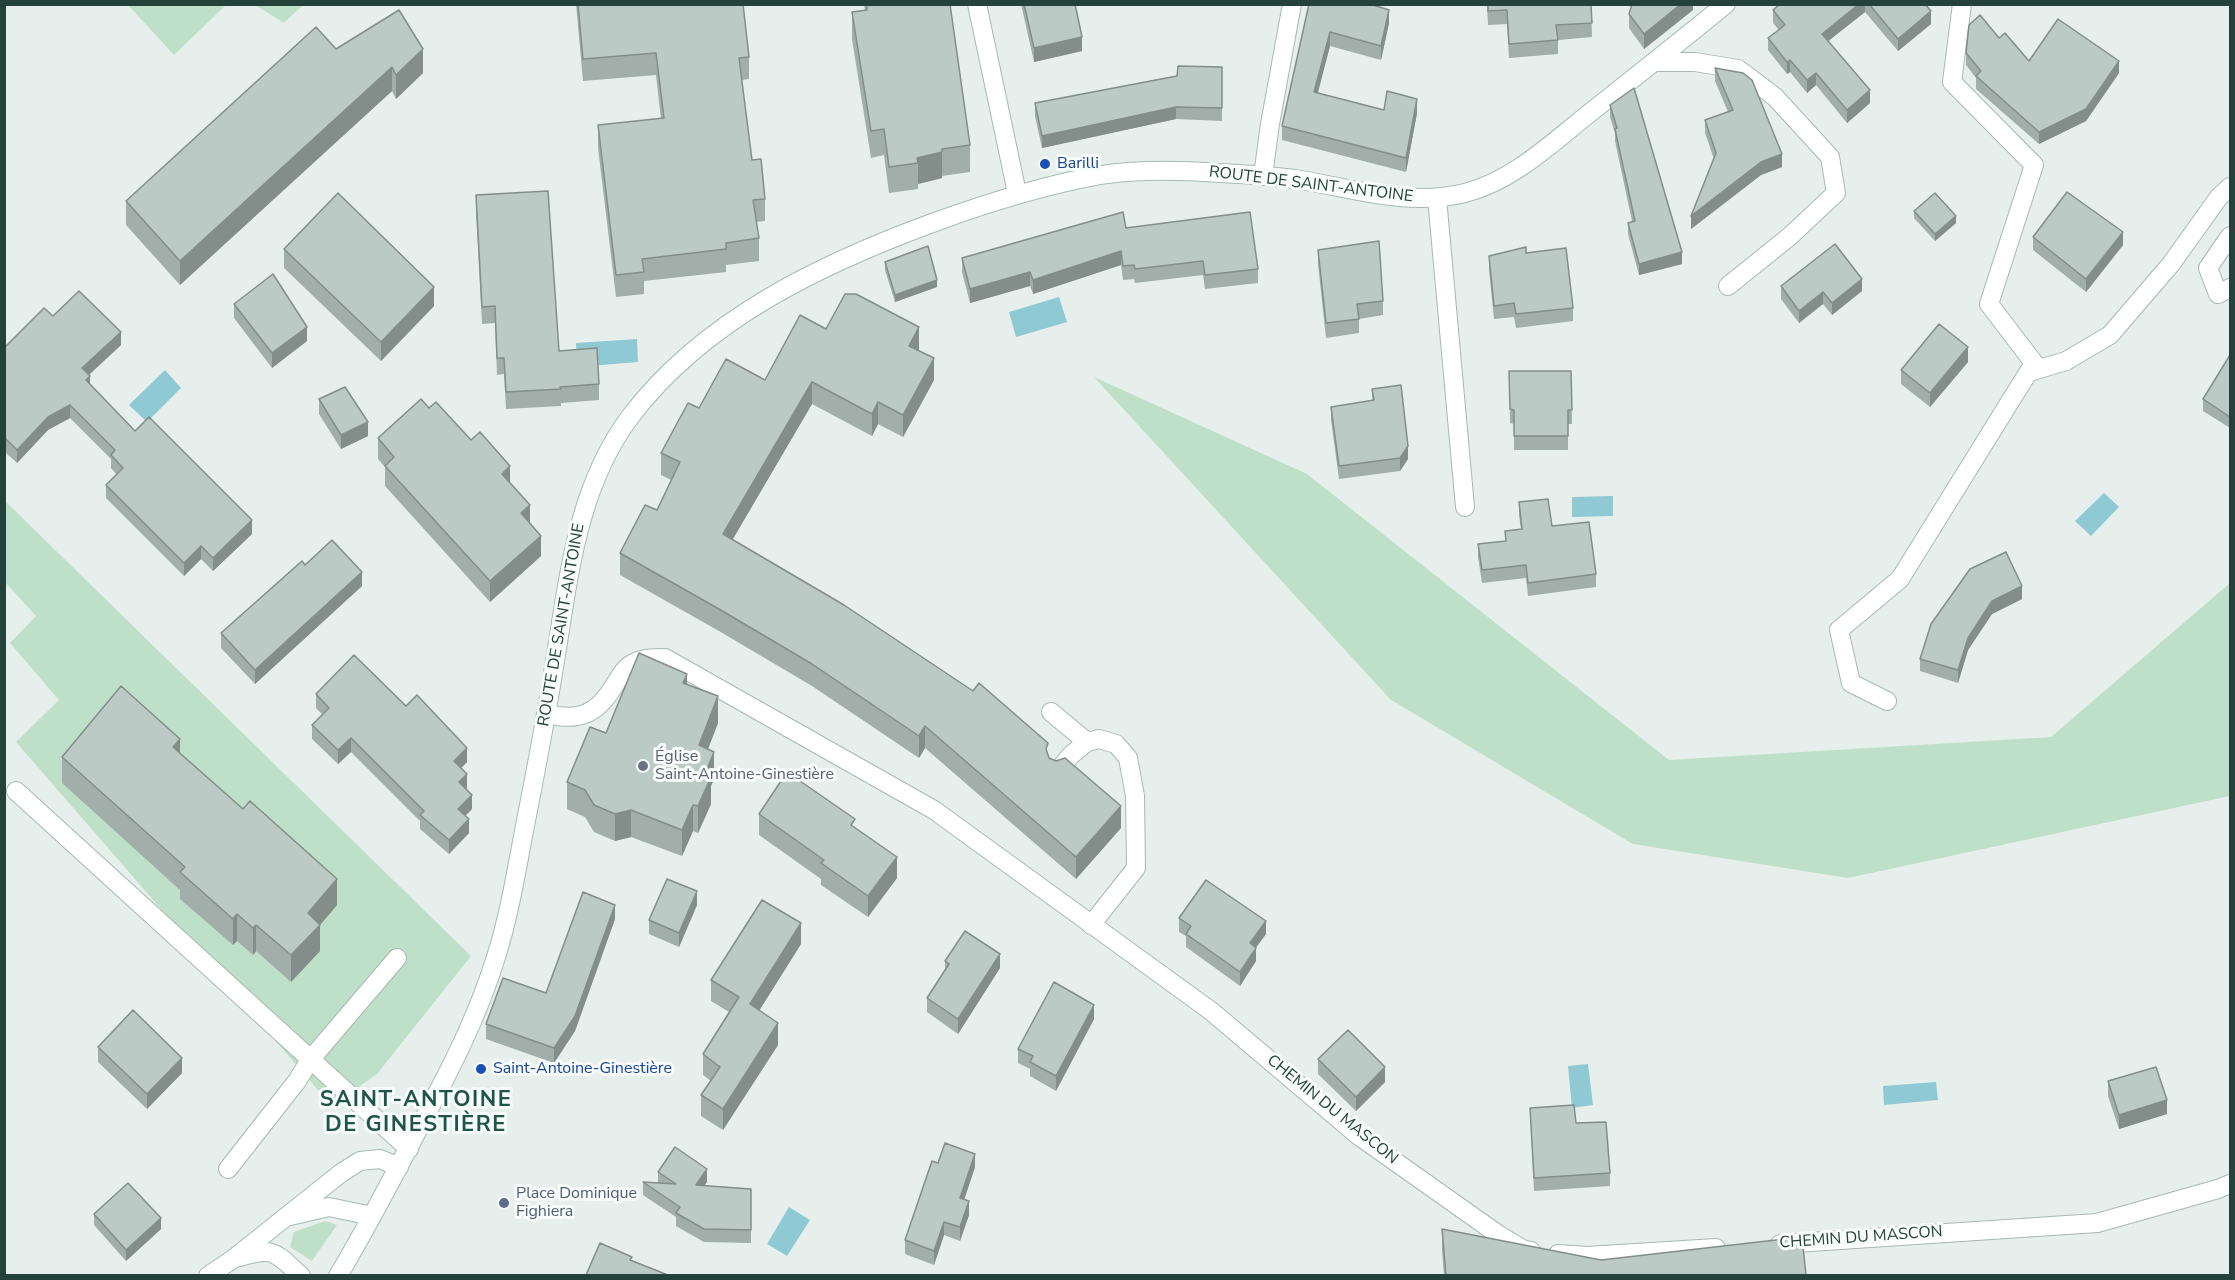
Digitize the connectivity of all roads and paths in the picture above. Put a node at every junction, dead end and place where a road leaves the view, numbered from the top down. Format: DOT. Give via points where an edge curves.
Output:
graph roads {
  1 [pos="976,4"];
  2 [pos="1292,4"];
  3 [pos="1726,4"];
  4 [pos="1962,4"];
  5 [pos="1654,62"];
  6 [pos="1263,176"];
  7 [pos="2230,187"];
  8 [pos="1017,193"];
  9 [pos="1437,198"];
  10 [pos="2230,236"];
  11 [pos="1728,286"];
  12 [pos="2230,288"];
  13 [pos="2029,372"];
  14 [pos="1465,507"];
  15 [pos="1887,701"];
  16 [pos="1051,712"];
  17 [pos="547,714"];
  18 [pos="1087,742"];
  19 [pos="1057,772"];
  20 [pos="15,791"];
  21 [pos="1091,925"];
  22 [pos="397,958"];
  23 [pos="310,1060"];
  24 [pos="408,1149"];
  25 [pos="399,1167"];
  26 [pos="228,1169"];
  27 [pos="2230,1184"];
  28 [pos="372,1216"];
  29 [pos="285,1217"];
  30 [pos="1765,1245"];
  31 [pos="1729,1247"];
  32 [pos="232,1259"];
  33 [pos="208,1275"];
  34 [pos="301,1275"];
  35 [pos="338,1275"];
  1 -- 8 [label="street"];
  2 -- 6 [label="street"];
  3 -- 5 [label="street, ROUTE DE SAINT-ANTOINE"];
  4 -- 13 [label="street" via="1952,82 2034,165 1989,304 2034,363"];
  5 -- 9 [label="street, ROUTE DE SAINT-ANTOINE" via="1497,182"];
  5 -- 11 [label="street" via="1695,62 1738,69 1775,97 1830,157 1836,193"];
  6 -- 8 [label="street, ROUTE DE SAINT-ANTOINE" via="1159,170 1106,174"];
  6 -- 9 [label="street, ROUTE DE SAINT-ANTOINE" via="1400,198"];
  7 -- 13 [label="street" via="2110,335 2066,361"];
  8 -- 17 [label="street, ROUTE DE SAINT-ANTOINE" via="898,236 766,298 691,353 657,386 628,419 589,493 576,535"];
  9 -- 14 [label="street"];
  10 -- 12 [label="street" via="2208,268 2218,294"];
  13 -- 15 [label="street" via="1900,579 1839,630 1851,683"];
  16 -- 18 [label="street"];
  17 -- 21 [label="street, CHEMIN DU MASCON" via="581,717 609,695 631,664 665,658 934,810"];
  17 -- 24 [label="street, ROUTE DE SAINT-ANTOINE" via="496,957 453,1065"];
  18 -- 19 [label="street"];
  18 -- 21 [label="street" via="1099,739 1116,744 1128,758 1136,806 1137,868"];
  20 -- 23 [label="street"];
  21 -- 31 [label="street, CHEMIN DU MASCON" via="1211,1011 1359,1136 1524,1250 1587,1256"];
  22 -- 23 [label="street"];
  23 -- 24 [label="street"];
  23 -- 26 [label="street"];
  24 -- 25 [label="street, ROUTE DE SAINT-ANTOINE"];
  25 -- 28 [label="street, ROUTE DE SAINT-ANTOINE"];
  25 -- 29 [label="street" via="380,1159 360,1161"];
  27 -- 30 [label="street, CHEMIN DU MASCON" via="2097,1223"];
  28 -- 29 [label="street" via="329,1207"];
  28 -- 35 [label="street, ROUTE DE SAINT-ANTOINE"];
  29 -- 32 [label="street"];
  32 -- 33 [label="street"];
  32 -- 34 [label="street" via="259,1251 274,1253"];
}
